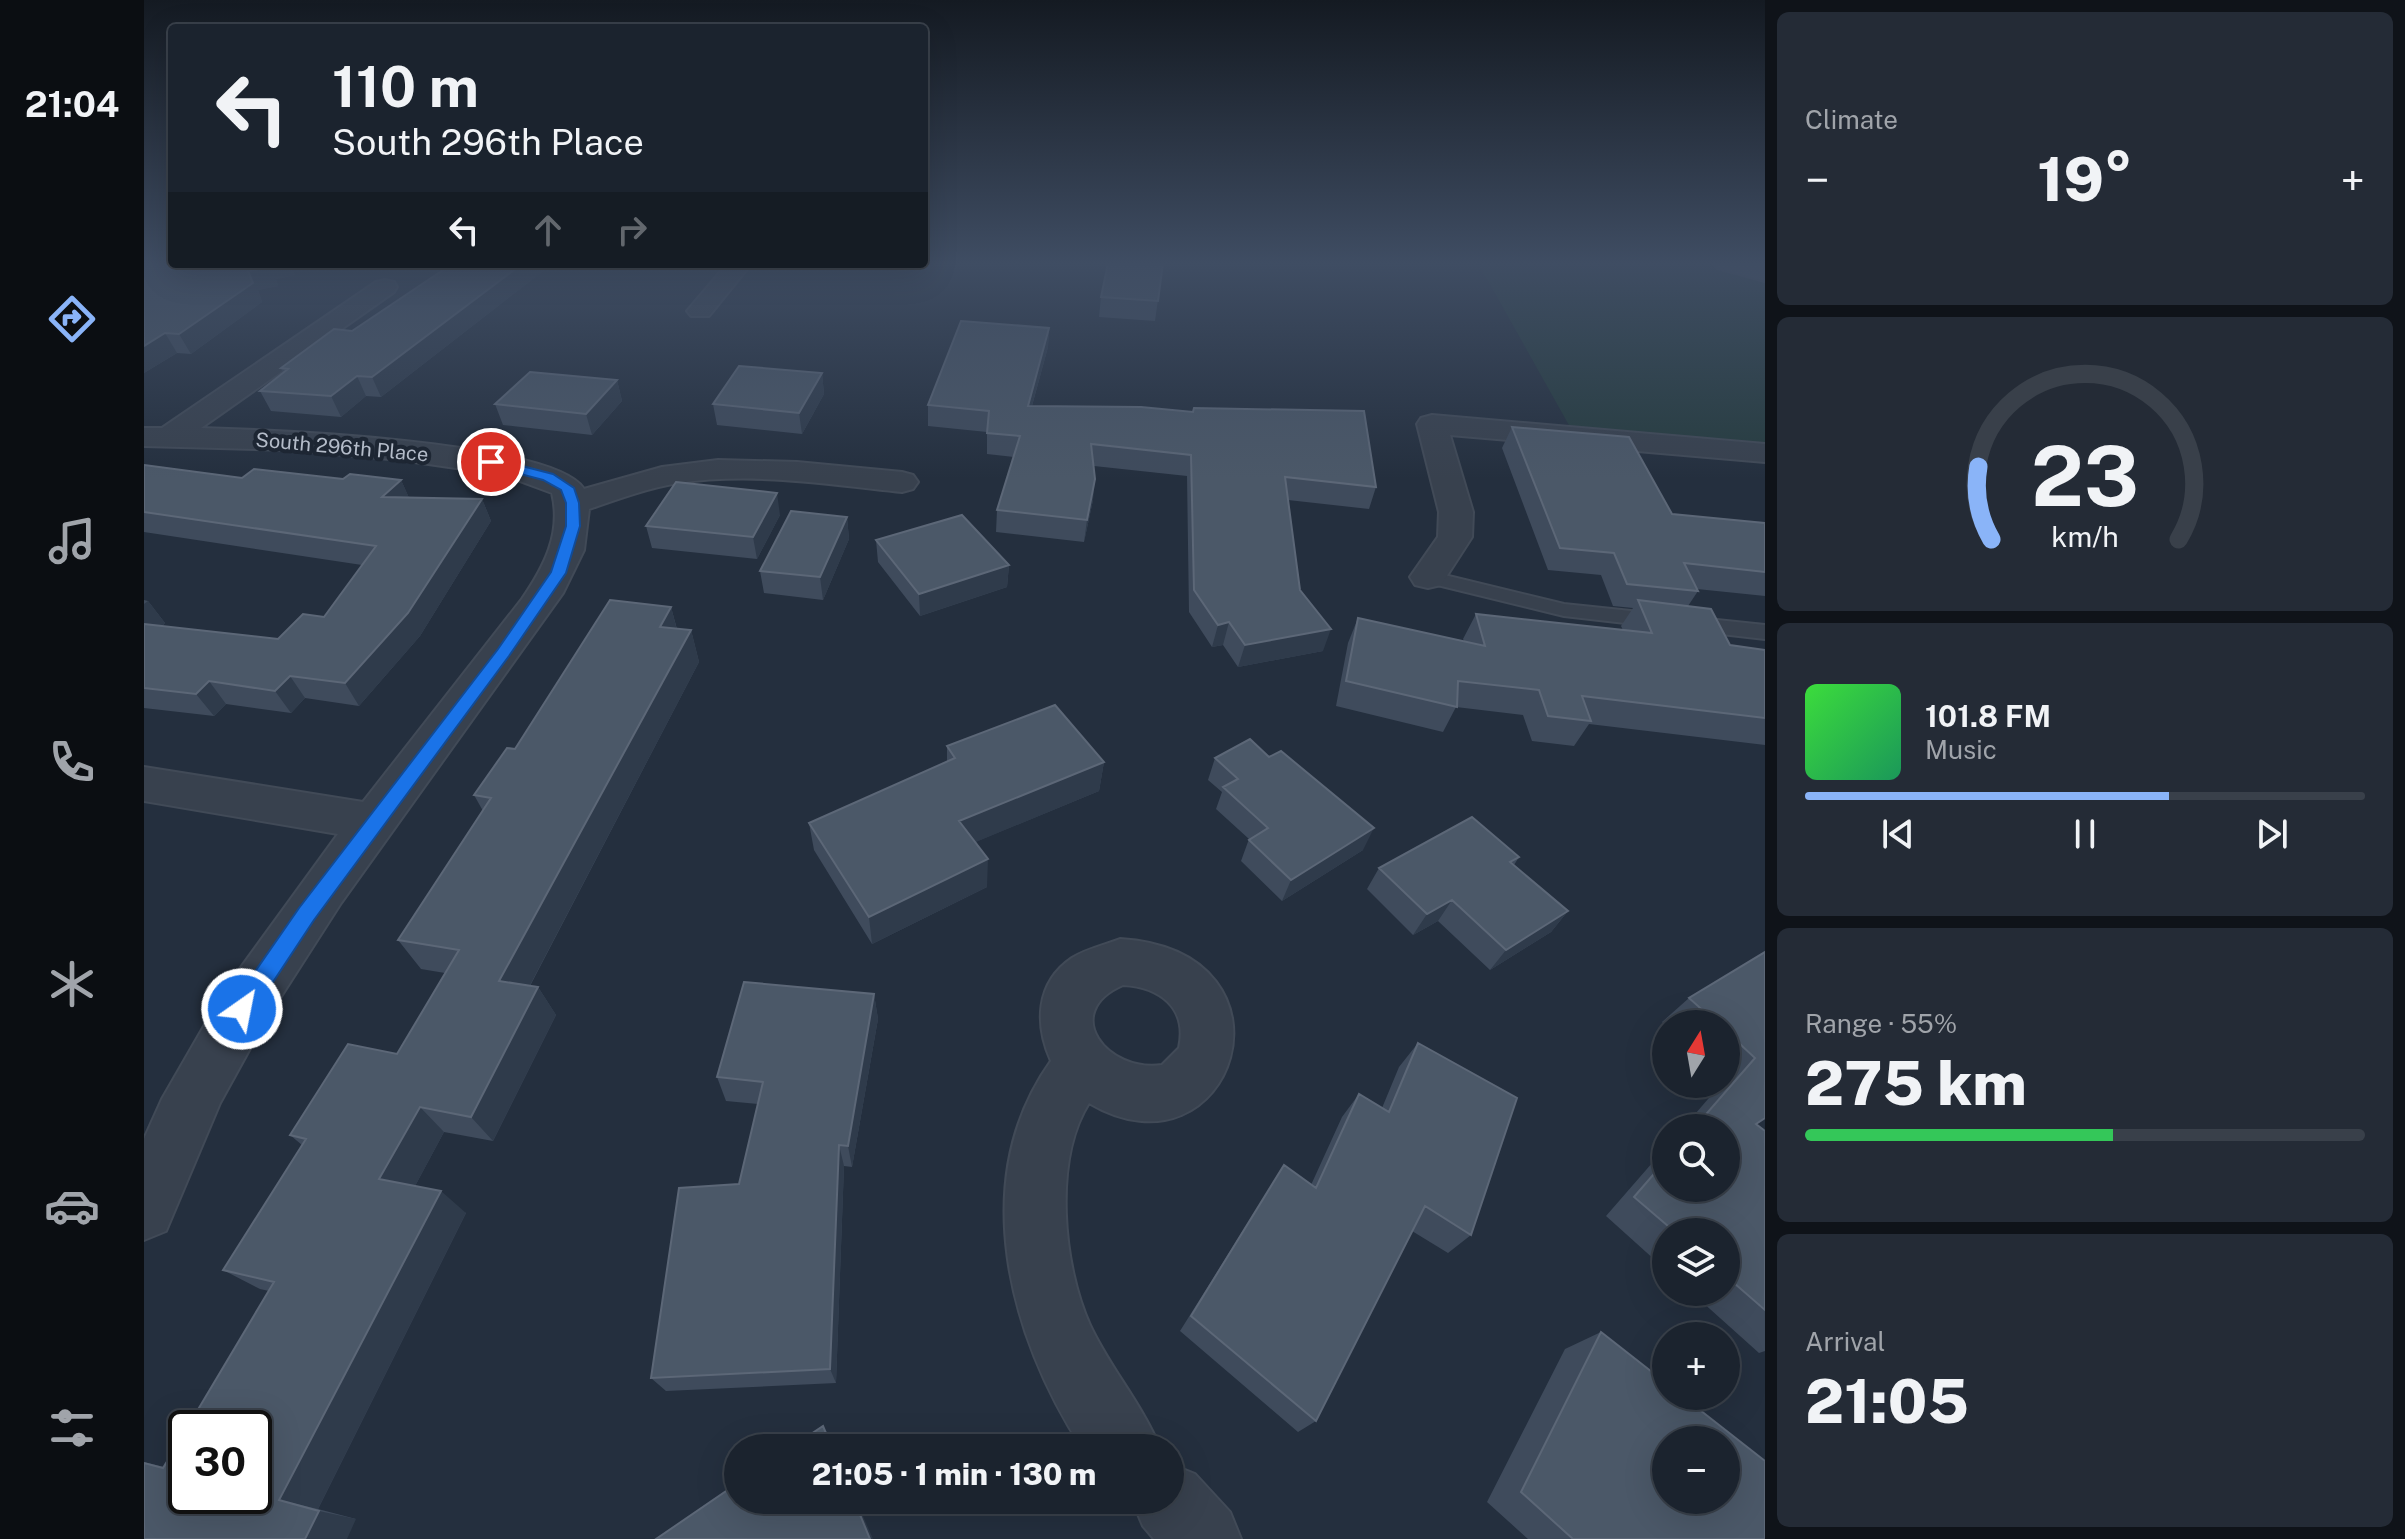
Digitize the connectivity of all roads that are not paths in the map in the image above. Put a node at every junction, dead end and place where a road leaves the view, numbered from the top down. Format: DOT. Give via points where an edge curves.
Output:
graph roads {
  1 [pos="312,335"];
  2 [pos="156,437"];
  3 [pos="1765,453"];
  4 [pos="902,482"];
  5 [pos="573,503"];
  6 [pos="1428,577"];
  7 [pos="1765,632"];
  8 [pos="144,784"];
  9 [pos="375,822"];
  10 [pos="1082,1066"];
  11 [pos="144,1209"];
  12 [pos="1115,1434"];
  13 [pos="1181,1514"];
  14 [pos="1203,1539"];
  1 -- 2 [label="street"];
  2 -- 5 [label="street, South 296th Place" via="379,447 491,462 548,477 567,488"];
  3 -- 6 [label="street" via="1432,424 1456,512 1455,537"];
  4 -- 5 [label="street" via="713,470 666,476"];
  5 -- 9 [label="street" via="573,526 558,573"];
  6 -- 7 [label="lane" via="1564,610"];
  8 -- 9 [label="street"];
  9 -- 11 [label="street" via="242,1009 195,1092"];
  10 -- 12 [label="street" via="1058,1100 1044,1140 1035,1192 1035,1247 1065,1345"];
  13 -- 14 [label="street"];
}
